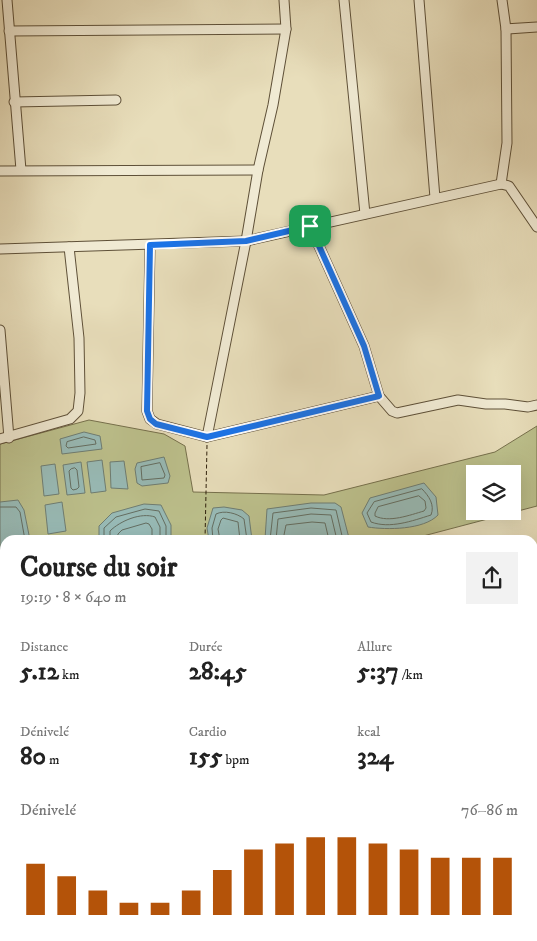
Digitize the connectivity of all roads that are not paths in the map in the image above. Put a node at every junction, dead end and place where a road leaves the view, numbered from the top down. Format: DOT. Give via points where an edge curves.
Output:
graph roads {
  1 [pos="7,0"];
  2 [pos="284,0"];
  3 [pos="344,0"];
  4 [pos="419,0"];
  5 [pos="502,0"];
  6 [pos="537,27"];
  7 [pos="286,29"];
  8 [pos="506,29"];
  9 [pos="8,30"];
  10 [pos="116,100"];
  11 [pos="14,102"];
  12 [pos="21,170"];
  13 [pos="258,170"];
  14 [pos="0,171"];
  15 [pos="501,184"];
  16 [pos="435,198"];
  17 [pos="365,214"];
  18 [pos="310,226"];
  19 [pos="537,227"];
  20 [pos="246,241"];
  21 [pos="150,245"];
  22 [pos="69,247"];
  23 [pos="0,249"];
  24 [pos="0,330"];
  25 [pos="379,396"];
  26 [pos="537,405"];
  27 [pos="207,437"];
  28 [pos="5,438"];
  1 -- 9 [label="street"];
  2 -- 7 [label="street"];
  3 -- 17 [label="street"];
  4 -- 16 [label="street"];
  5 -- 8 [label="street"];
  6 -- 8 [label="street"];
  7 -- 9 [label="street"];
  7 -- 13 [label="street"];
  8 -- 15 [label="street" via="507,143"];
  9 -- 11 [label="street"];
  10 -- 11 [label="street"];
  11 -- 12 [label="street"];
  12 -- 13 [label="street"];
  12 -- 14 [label="street"];
  13 -- 20 [label="street"];
  15 -- 16 [label="street"];
  15 -- 19 [label="street" via="509,186"];
  16 -- 17 [label="street"];
  17 -- 18 [label="street"];
  18 -- 20 [label="street"];
  18 -- 25 [label="street" via="364,346"];
  20 -- 21 [label="street"];
  20 -- 27 [label="street"];
  21 -- 22 [label="street"];
  21 -- 27 [label="street" via="147,411 156,424"];
  22 -- 23 [label="street"];
  22 -- 28 [label="street" via="79,338 78,411 70,419"];
  24 -- 28 [label="street"];
  25 -- 26 [label="street" via="397,413 458,400 528,407"];
  25 -- 27 [label="street"];
}
